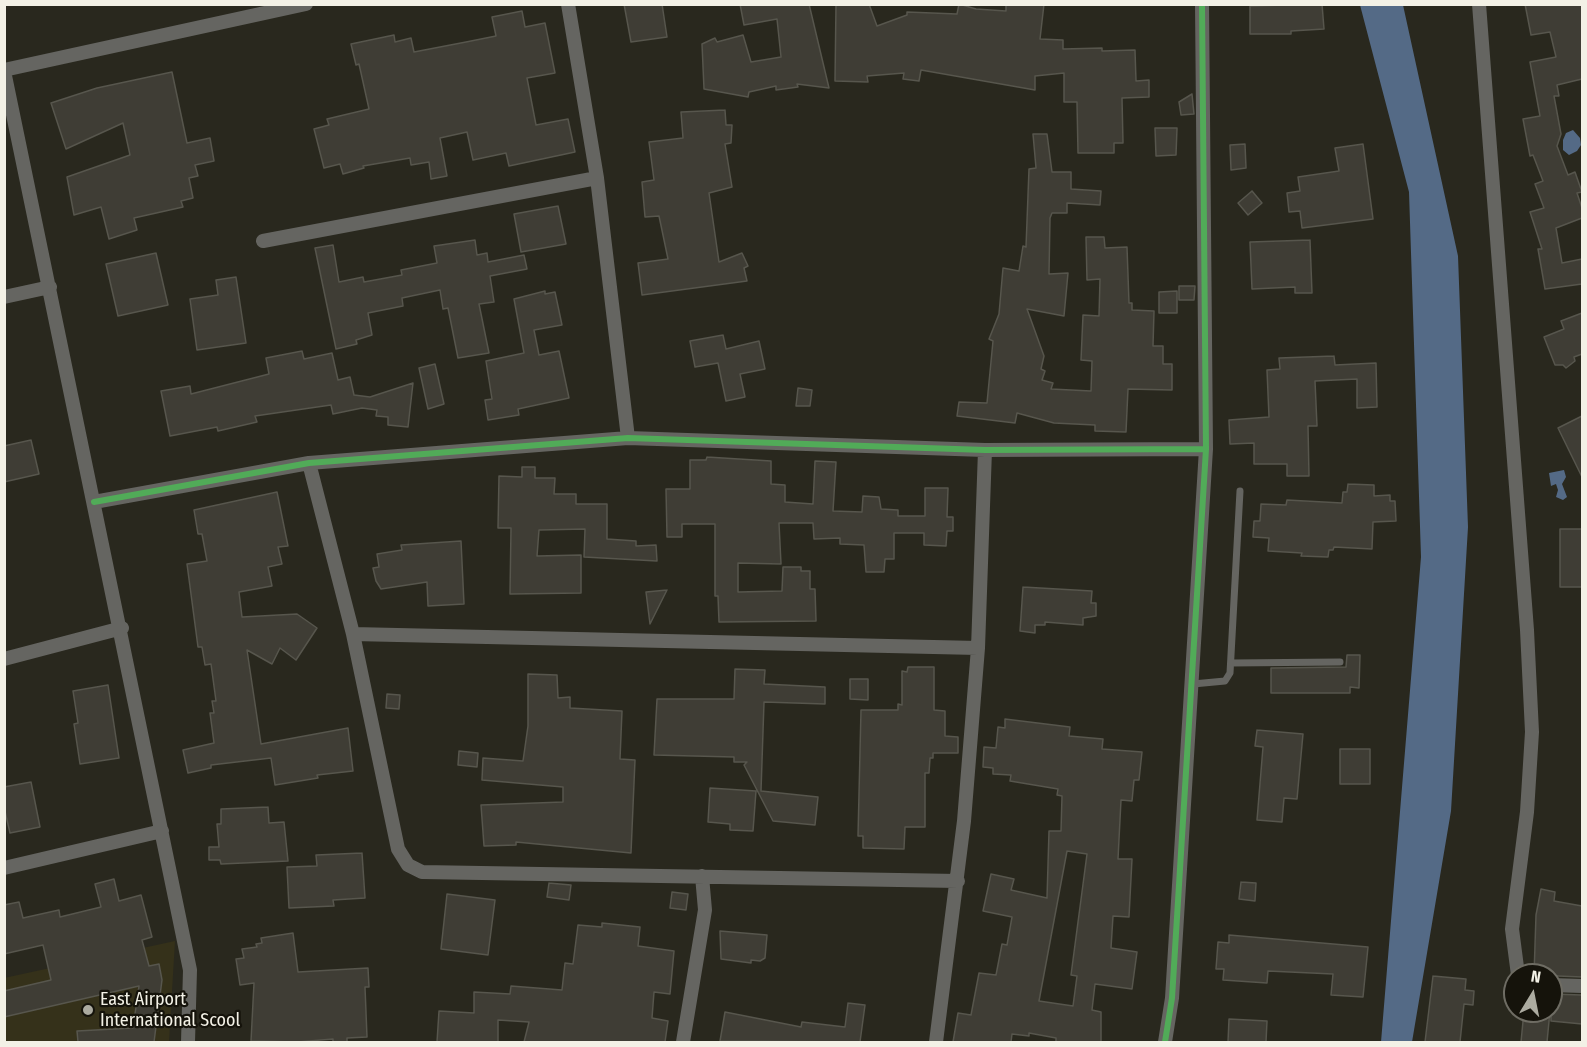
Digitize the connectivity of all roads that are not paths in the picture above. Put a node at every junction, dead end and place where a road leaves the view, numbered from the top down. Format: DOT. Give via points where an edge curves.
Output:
graph roads {
  1 [pos="306,4"];
  2 [pos="568,4"];
  3 [pos="1203,4"];
  4 [pos="1479,4"];
  5 [pos="4,71"];
  6 [pos="597,178"];
  7 [pos="263,241"];
  8 [pos="50,287"];
  9 [pos="4,297"];
  10 [pos="628,438"];
  11 [pos="1206,449"];
  12 [pos="985,450"];
  13 [pos="309,463"];
  14 [pos="1240,491"];
  15 [pos="94,502"];
  16 [pos="122,628"];
  17 [pos="353,634"];
  18 [pos="978,648"];
  19 [pos="4,659"];
  20 [pos="1340,662"];
  21 [pos="1231,663"];
  22 [pos="1193,684"];
  23 [pos="162,831"];
  24 [pos="4,868"];
  25 [pos="702,876"];
  26 [pos="958,881"];
  27 [pos="1516,963"];
  28 [pos="1563,985"];
  29 [pos="1582,986"];
  30 [pos="188,1042"];
  31 [pos="683,1042"];
  32 [pos="936,1042"];
  33 [pos="1165,1042"];
  1 -- 5 [label="street"];
  2 -- 6 [label="street"];
  3 -- 11 [label="street"];
  4 -- 27 [label="street" via="1532,732 1527,812 1512,930"];
  5 -- 8 [label="street"];
  6 -- 7 [label="street"];
  6 -- 10 [label="street"];
  8 -- 9 [label="street"];
  8 -- 15 [label="street"];
  10 -- 12 [label="street"];
  10 -- 13 [label="street"];
  11 -- 12 [label="street"];
  11 -- 22 [label="street"];
  12 -- 18 [label="street"];
  13 -- 15 [label="street"];
  13 -- 17 [label="street"];
  14 -- 21 [label="lane"];
  15 -- 16 [label="street"];
  16 -- 19 [label="street"];
  16 -- 23 [label="street"];
  17 -- 18 [label="street"];
  17 -- 25 [label="street" via="398,849 408,866 422,872"];
  18 -- 26 [label="street"];
  20 -- 21 [label="lane"];
  21 -- 22 [label="lane" via="1227,680"];
  22 -- 33 [label="street" via="1172,998"];
  23 -- 24 [label="street"];
  23 -- 30 [label="street" via="190,970"];
  25 -- 26 [label="street"];
  25 -- 31 [label="street" via="705,910"];
  26 -- 32 [label="street"];
  28 -- 29 [label="street"];
}
